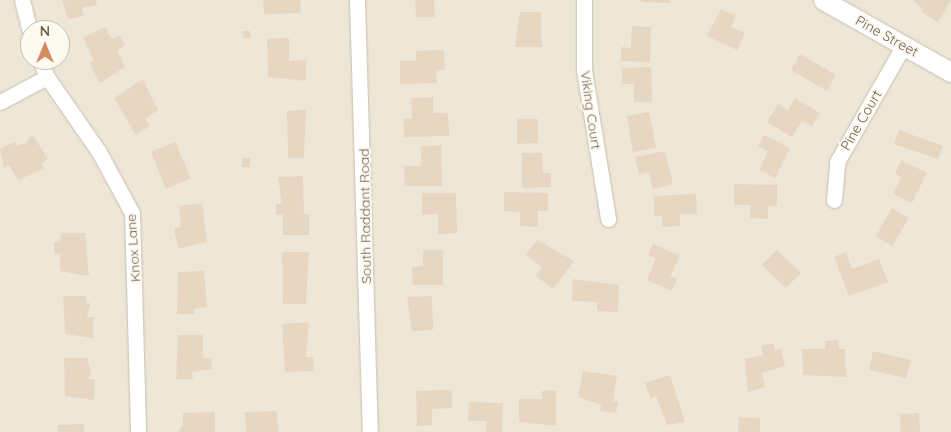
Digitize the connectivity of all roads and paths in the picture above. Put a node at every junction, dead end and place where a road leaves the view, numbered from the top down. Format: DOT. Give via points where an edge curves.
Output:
graph roads {
  1 [pos="22,0"];
  2 [pos="357,0"];
  3 [pos="584,0"];
  4 [pos="824,0"];
  5 [pos="27,20"];
  6 [pos="904,46"];
  7 [pos="44,70"];
  8 [pos="951,72"];
  9 [pos="47,77"];
  10 [pos="0,102"];
  11 [pos="834,200"];
  12 [pos="608,219"];
  13 [pos="138,432"];
  14 [pos="370,432"];
  1 -- 5 [label="street"];
  2 -- 14 [label="street, South Raddant Road"];
  3 -- 12 [label="street, Viking Court" via="584,70"];
  4 -- 6 [label="street, Pine Street"];
  6 -- 8 [label="street, Pine Street"];
  6 -- 11 [label="street, Pine Court" via="837,162"];
  7 -- 9 [label="street, Knox Lane"];
  9 -- 10 [label="street"];
  9 -- 13 [label="street, Knox Lane" via="99,152 132,213"];
}
